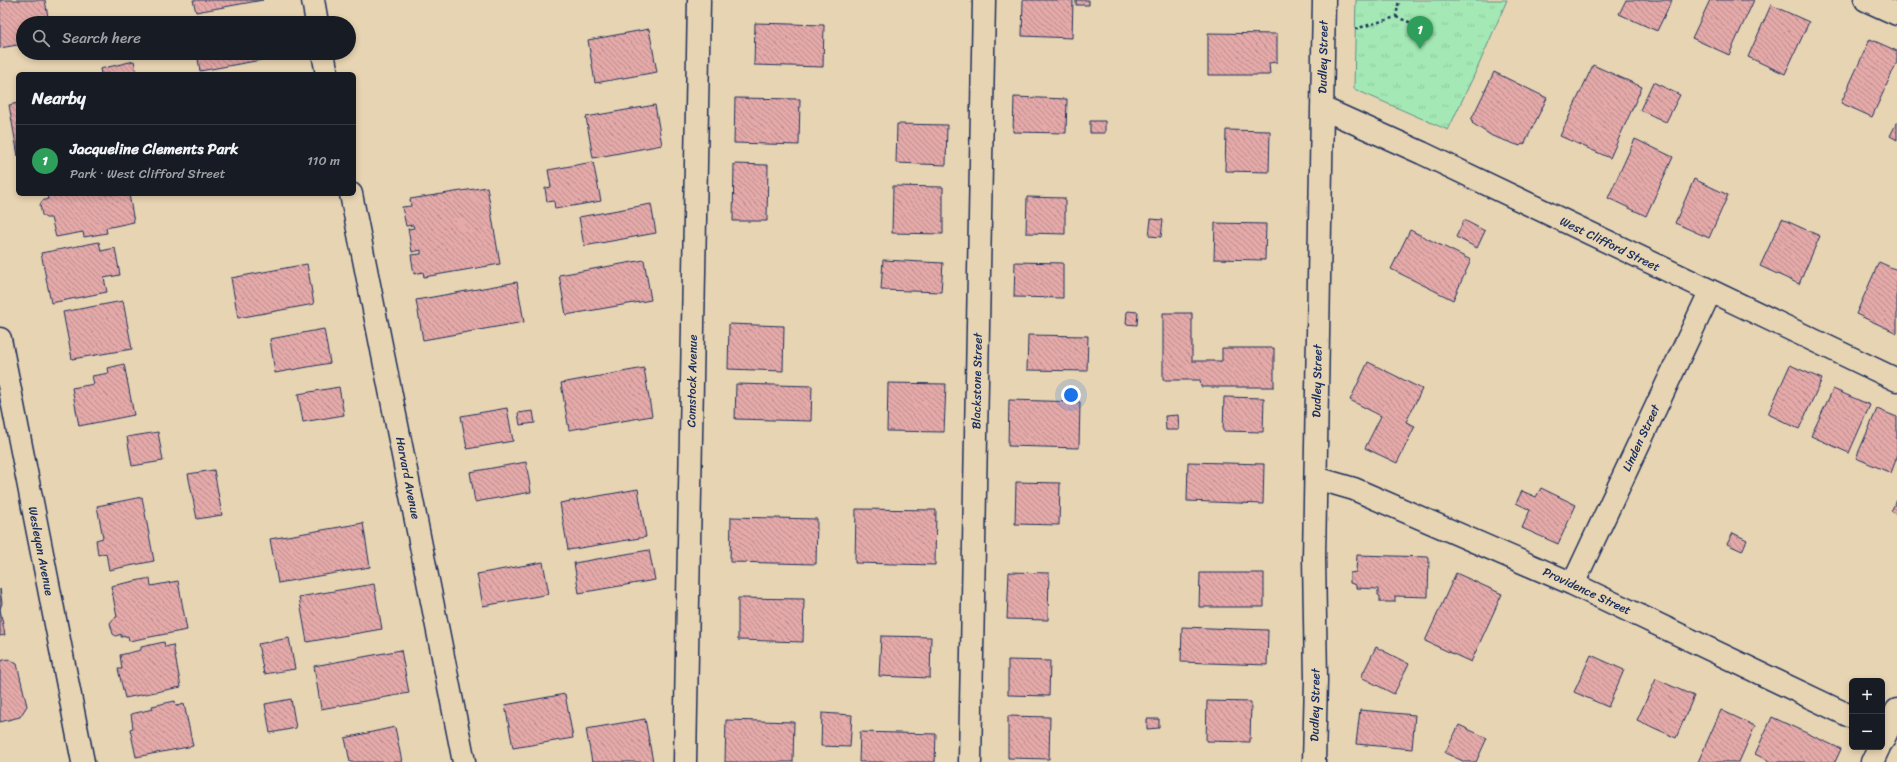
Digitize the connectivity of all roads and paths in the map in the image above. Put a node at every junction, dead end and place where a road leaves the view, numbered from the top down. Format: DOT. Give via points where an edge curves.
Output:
graph roads {
  1 [pos="313,0"];
  2 [pos="699,0"];
  3 [pos="984,0"];
  4 [pos="1324,0"];
  5 [pos="1399,0"];
  6 [pos="1866,0"];
  7 [pos="1897,14"];
  8 [pos="316,16"];
  9 [pos="1396,17"];
  10 [pos="1425,28"];
  11 [pos="1355,29"];
  12 [pos="324,60"];
  13 [pos="327,72"];
  14 [pos="1322,108"];
  15 [pos="351,196"];
  16 [pos="1710,292"];
  17 [pos="0,339"];
  18 [pos="1897,380"];
  19 [pos="1316,478"];
  20 [pos="1573,584"];
  21 [pos="1897,710"];
  22 [pos="1849,716"];
  23 [pos="1885,738"];
  24 [pos="1878,750"];
  25 [pos="83,762"];
  26 [pos="464,762"];
  27 [pos="685,762"];
  28 [pos="970,762"];
  29 [pos="1314,762"];
  30 [pos="1872,762"];
  1 -- 8 [label="street"];
  2 -- 27 [label="street, Comstock Avenue"];
  3 -- 28 [label="street, Blackstone Street"];
  4 -- 14 [label="street, Dudley Street"];
  5 -- 9 [label="path"];
  6 -- 7 [label="street"];
  9 -- 10 [label="path"];
  9 -- 11 [label="path"];
  12 -- 13 [label="street"];
  14 -- 16 [label="street, West Clifford Street" via="1422,153"];
  14 -- 19 [label="street, Dudley Street"];
  15 -- 26 [label="street, Harvard Avenue"];
  16 -- 18 [label="street, West Clifford Street"];
  16 -- 20 [label="street, Linden Street"];
  17 -- 25 [label="street, Wesleyan Avenue"];
  19 -- 20 [label="street, Providence Street" via="1354,489"];
  19 -- 29 [label="street, Dudley Street"];
  20 -- 22 [label="street, Providence Street"];
  21 -- 23 [label="street"];
  24 -- 30 [label="street"];
}
